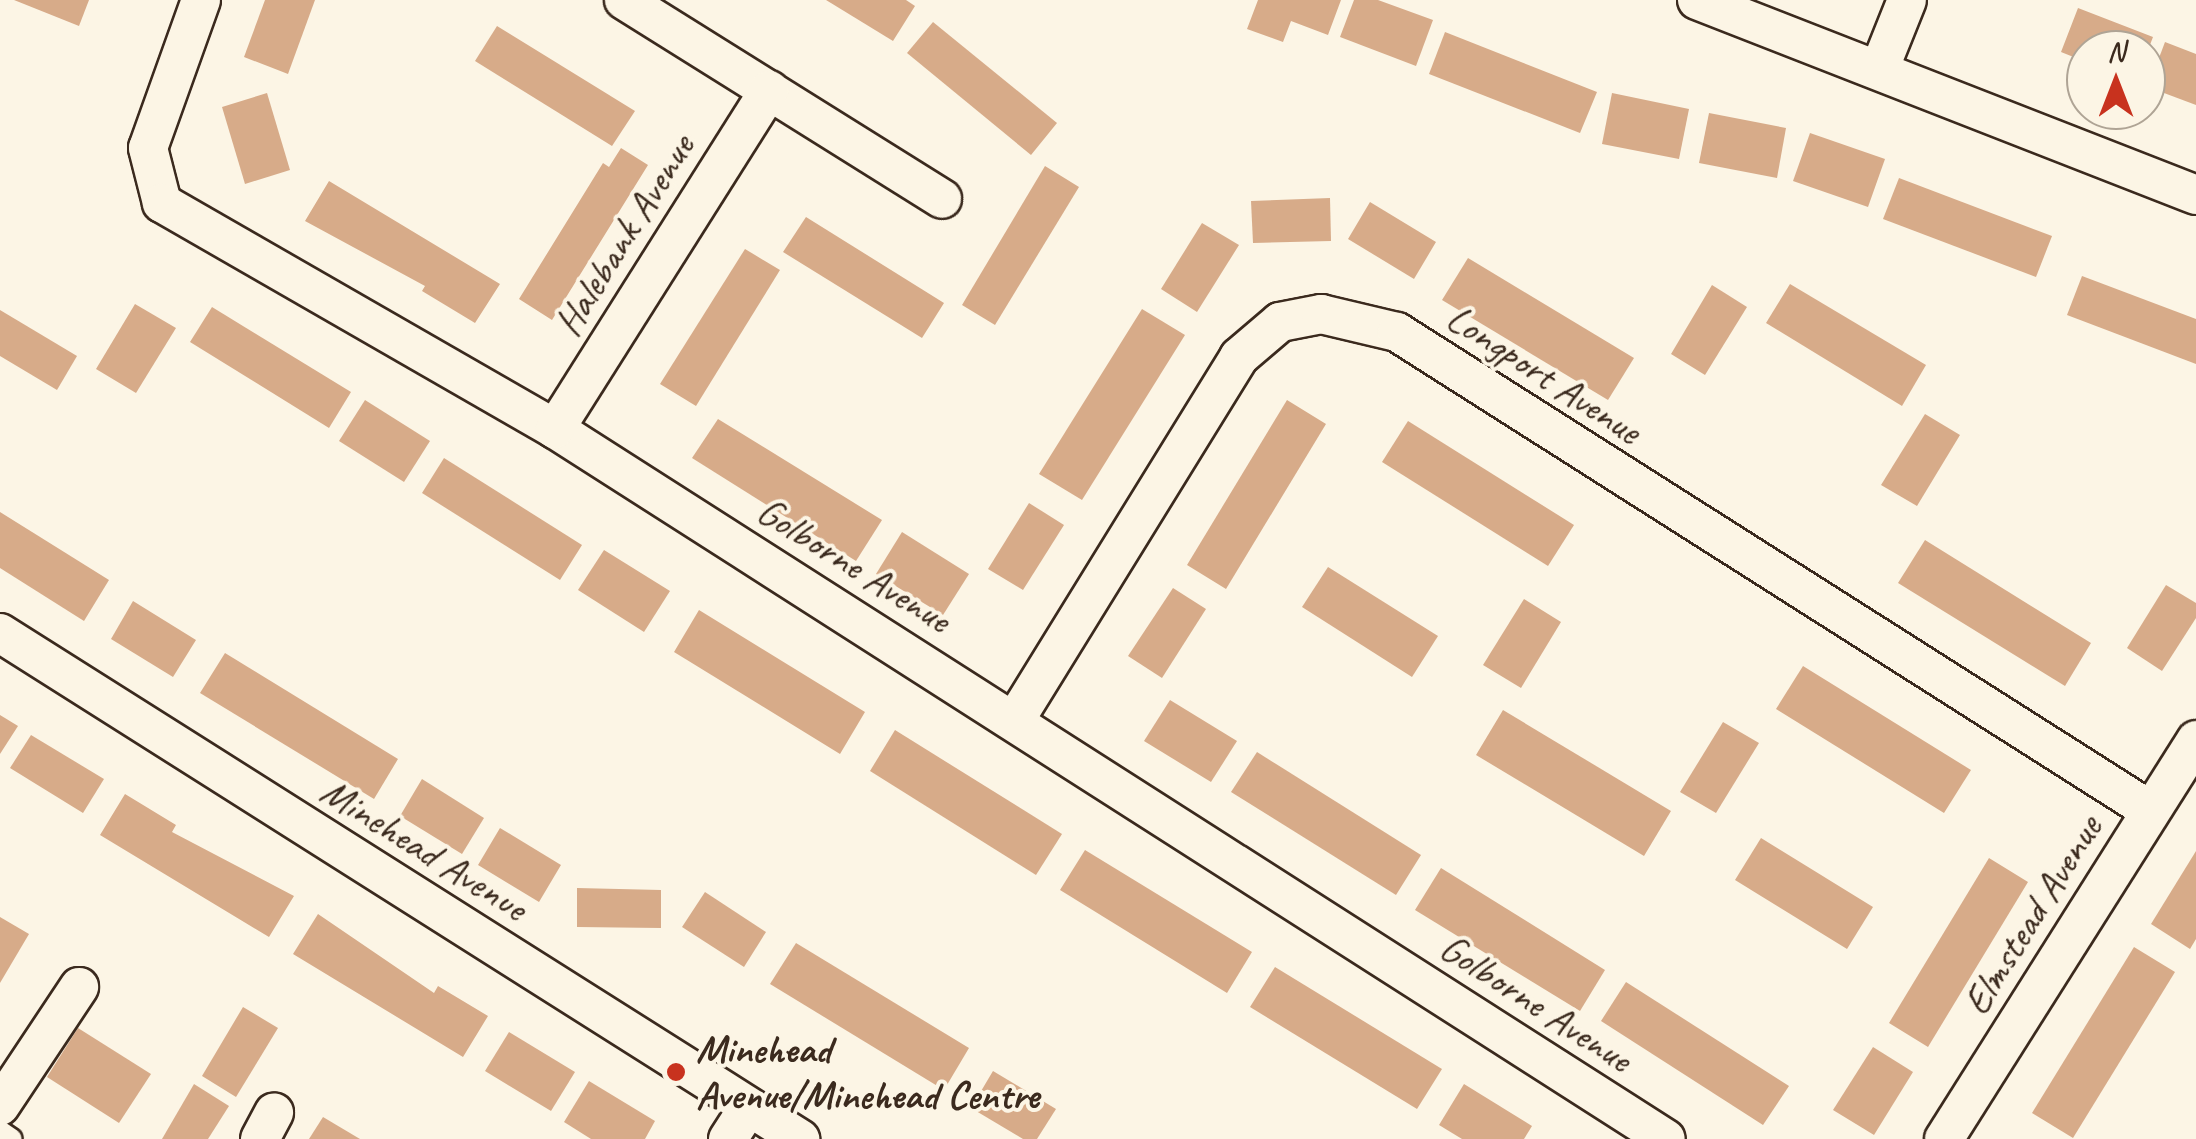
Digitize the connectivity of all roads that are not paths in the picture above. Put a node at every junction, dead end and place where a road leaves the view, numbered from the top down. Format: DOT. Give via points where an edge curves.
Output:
graph roads {
  1 [pos="201,0"];
  2 [pos="624,0"];
  3 [pos="1697,0"];
  4 [pos="1908,0"];
  5 [pos="1879,70"];
  6 [pos="769,90"];
  7 [pos="2196,195"];
  8 [pos="942,199"];
  9 [pos="554,429"];
  10 [pos="0,633"];
  11 [pos="1015,720"];
  12 [pos="2196,740"];
  13 [pos="2151,811"];
  14 [pos="79,988"];
  15 [pos="0,1106"];
  16 [pos="748,1108"];
  17 [pos="0,1132"];
  18 [pos="1650,1135"];
  19 [pos="12,1139"];
  20 [pos="728,1139"];
  21 [pos="800,1139"];
  22 [pos="1944,1139"];
  1 -- 9 [label="street, Golborne Avenue" via="148,148 162,203"];
  2 -- 6 [label="street"];
  3 -- 5 [label="street"];
  4 -- 5 [label="street"];
  5 -- 7 [label="street"];
  6 -- 8 [label="street"];
  6 -- 9 [label="street, Halebank Avenue"];
  9 -- 11 [label="street, Golborne Avenue"];
  10 -- 16 [label="street, Minehead Avenue"];
  11 -- 13 [label="street, Longport Avenue" via="1239,357 1280,322 1321,314 1397,332"];
  11 -- 18 [label="street, Golborne Avenue"];
  12 -- 13 [label="street, Elmstead Avenue"];
  13 -- 22 [label="street, Elmstead Avenue"];
  14 -- 15 [label="street"];
  16 -- 20 [label="street"];
  16 -- 21 [label="street, Minehead Avenue"];
  17 -- 19 [label="lane"];
}
